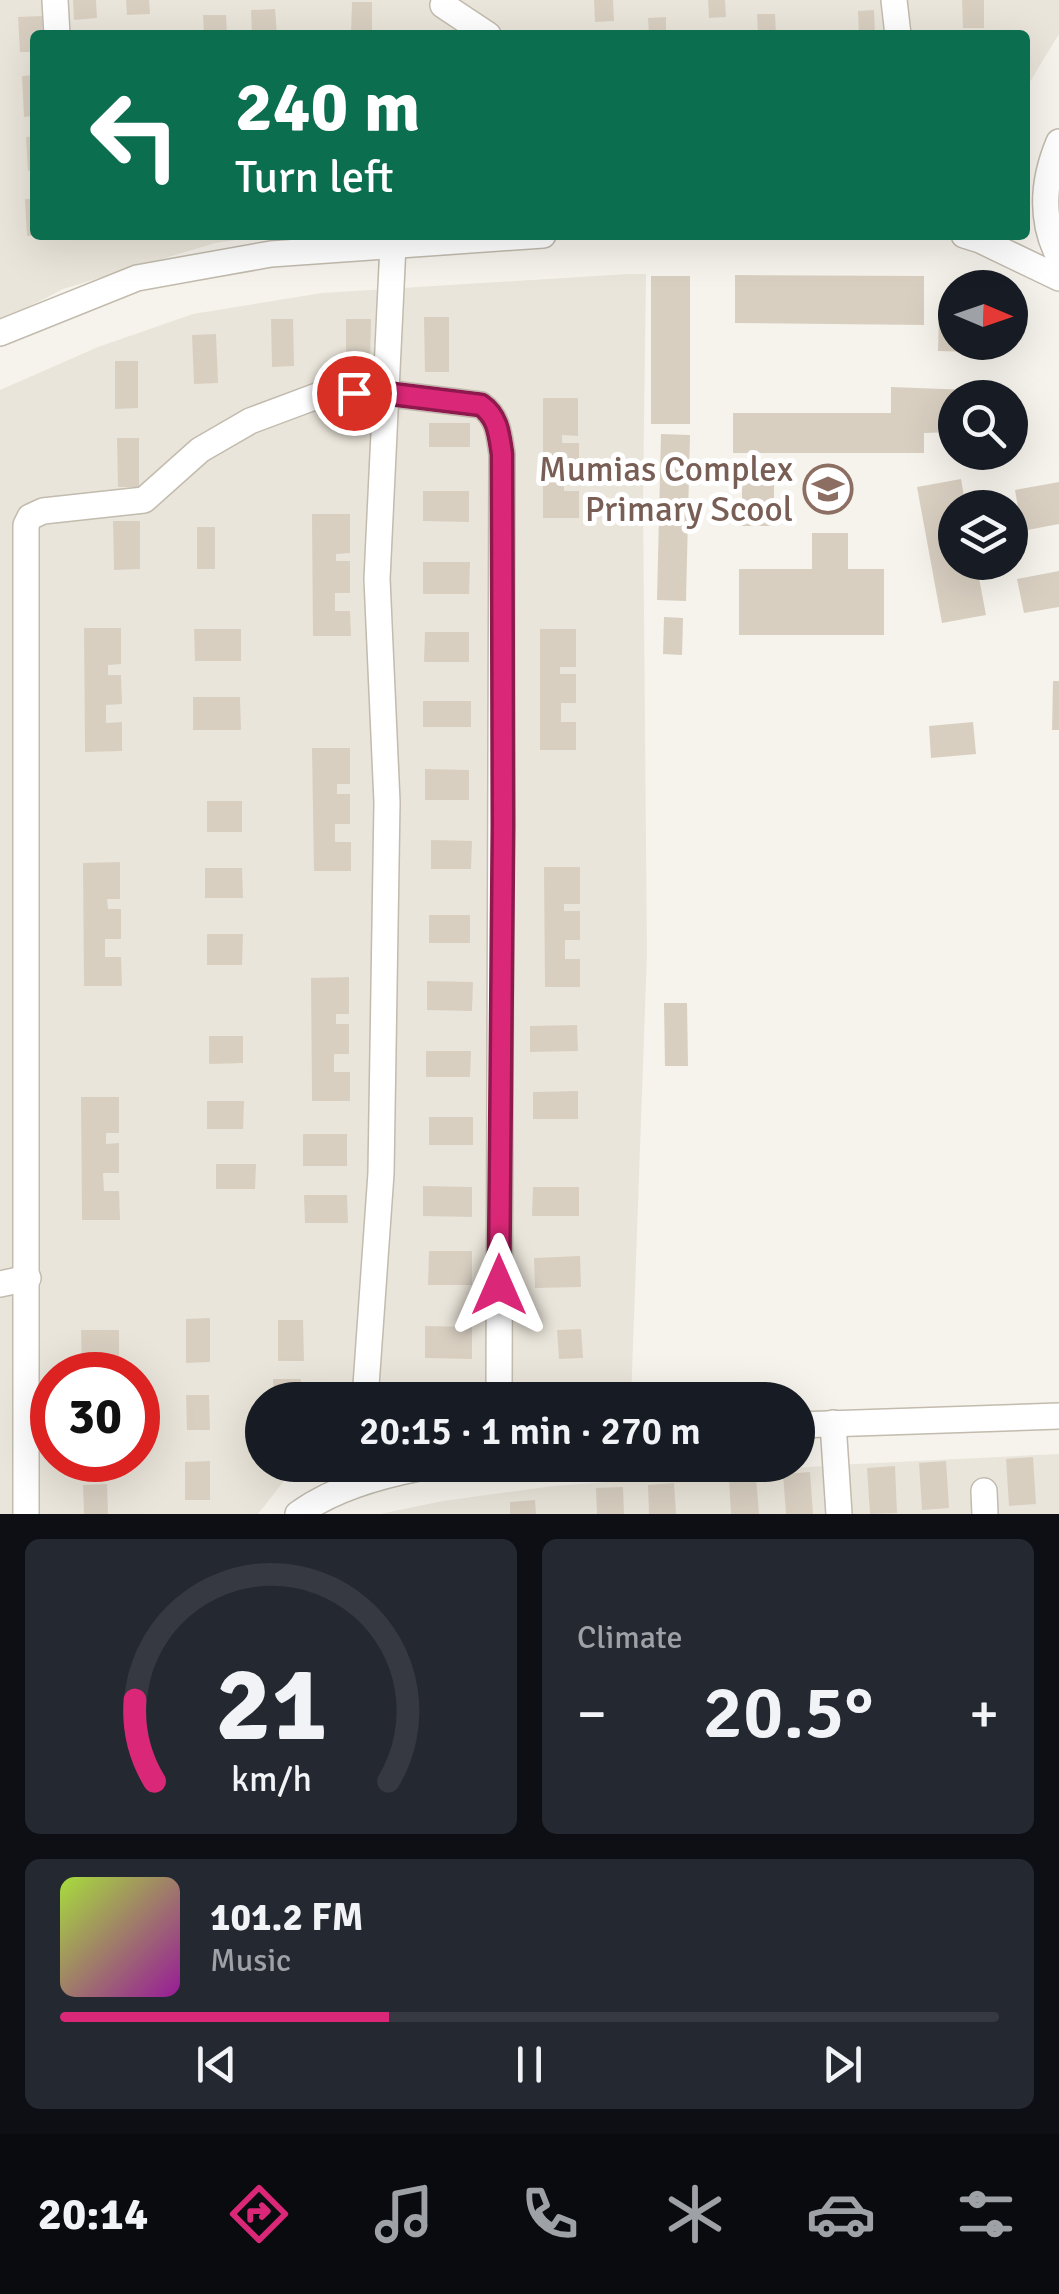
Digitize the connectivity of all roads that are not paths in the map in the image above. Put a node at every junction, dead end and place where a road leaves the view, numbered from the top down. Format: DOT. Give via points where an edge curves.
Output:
graph roads {
  1 [pos="56,0"];
  2 [pos="894,0"];
  3 [pos="443,2"];
  4 [pos="57,30"];
  5 [pos="445,30"];
  6 [pos="481,30"];
  7 [pos="897,30"];
  8 [pos="1058,144"];
  9 [pos="1030,166"];
  10 [pos="431,240"];
  11 [pos="980,240"];
  12 [pos="393,245"];
  13 [pos="1059,258"];
  14 [pos="1059,278"];
  15 [pos="0,333"];
  16 [pos="384,393"];
  17 [pos="0,1039"];
  18 [pos="26,1054"];
  19 [pos="28,1278"];
  20 [pos="0,1284"];
  21 [pos="367,1382"];
  22 [pos="499,1382"];
  23 [pos="1059,1416"];
  24 [pos="833,1424"];
  25 [pos="815,1425"];
  26 [pos="367,1482"];
  27 [pos="26,1514"];
  28 [pos="298,1514"];
  29 [pos="839,1514"];
  1 -- 4 [label="street"];
  2 -- 7 [label="street"];
  3 -- 5 [label="street"];
  3 -- 6 [label="street"];
  8 -- 9 [label="street"];
  8 -- 13 [label="street" via="1045,196"];
  10 -- 12 [label="street"];
  11 -- 14 [label="street"];
  12 -- 15 [label="street" via="272,254 137,278"];
  12 -- 16 [label="street"];
  16 -- 18 [label="street" via="325,393 250,421 200,450 144,500 30,517"];
  16 -- 21 [label="street" via="377,579 387,802 384,1060"];
  16 -- 22 [label="street" via="481,405 493,413 502,454"];
  17 -- 18 [label="street"];
  18 -- 19 [label="street"];
  19 -- 20 [label="street"];
  19 -- 27 [label="street"];
  23 -- 24 [label="street"];
  24 -- 25 [label="street"];
  24 -- 29 [label="street"];
  26 -- 28 [label="street"];
}
